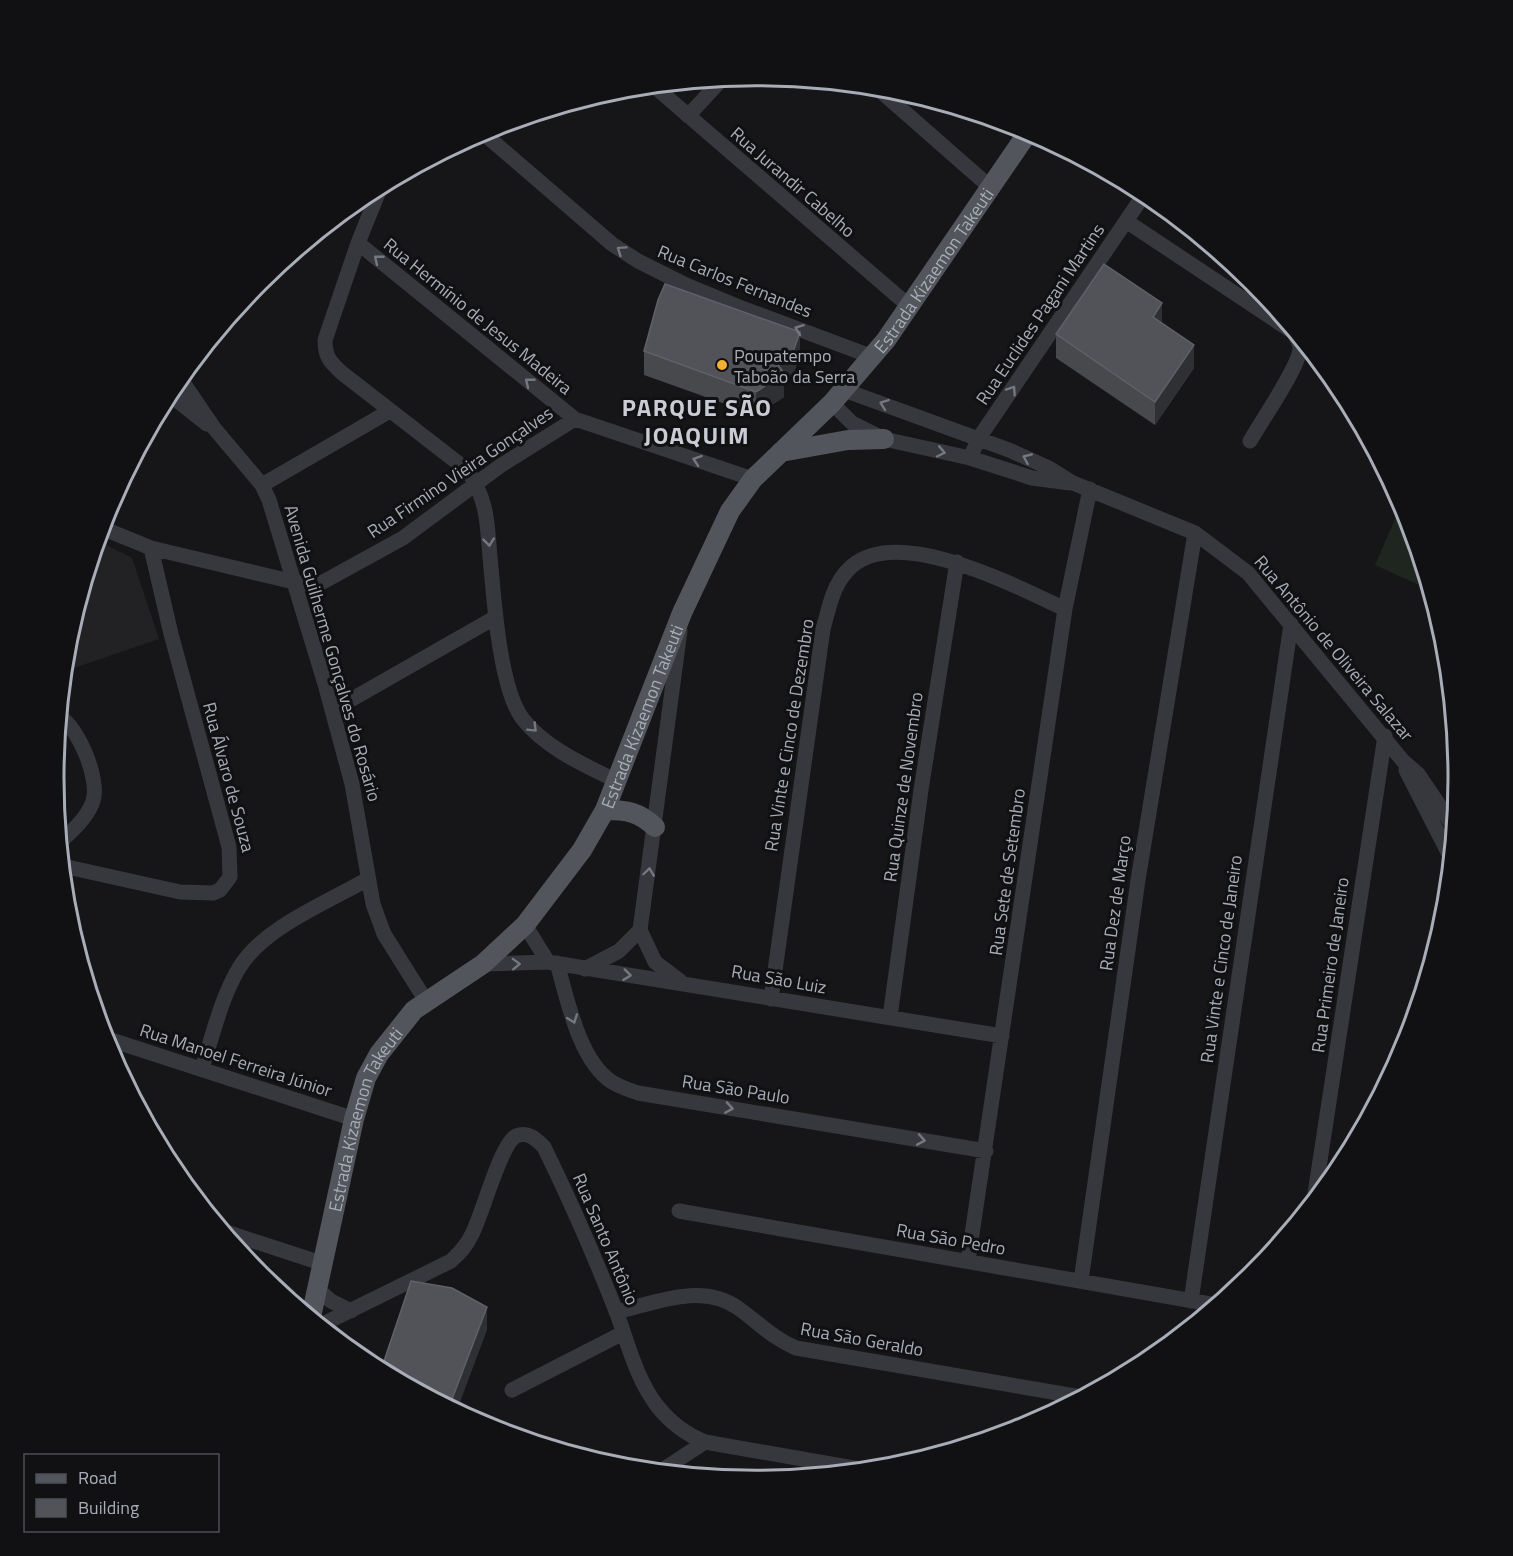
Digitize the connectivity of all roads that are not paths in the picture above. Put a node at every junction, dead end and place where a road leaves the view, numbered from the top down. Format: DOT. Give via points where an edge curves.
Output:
graph roads {
  1 [pos="715,87"];
  2 [pos="662,93"];
  3 [pos="889,99"];
  4 [pos="688,116"];
  5 [pos="491,140"];
  6 [pos="1023,140"];
  7 [pos="990,187"];
  8 [pos="375,201"];
  9 [pos="1139,202"];
  10 [pos="1126,221"];
  11 [pos="358,243"];
  12 [pos="909,306"];
  13 [pos="1275,320"];
  14 [pos="1299,349"];
  15 [pos="873,357"];
  16 [pos="186,387"];
  17 [pos="838,397"];
  18 [pos="177,400"];
  19 [pos="388,412"];
  20 [pos="575,419"];
  21 [pos="214,428"];
  22 [pos="979,438"];
  23 [pos="884,440"];
  24 [pos="1250,441"];
  25 [pos="781,452"];
  26 [pos="969,458"];
  27 [pos="753,479"];
  28 [pos="1073,483"];
  29 [pos="262,485"];
  30 [pos="477,485"];
  31 [pos="1090,489"];
  32 [pos="110,531"];
  33 [pos="1195,532"];
  34 [pos="152,548"];
  35 [pos="957,562"];
  36 [pos="294,582"];
  37 [pos="1065,609"];
  38 [pos="682,613"];
  39 [pos="496,617"];
  40 [pos="1291,624"];
  41 [pos="333,710"];
  42 [pos="67,722"];
  43 [pos="1385,736"];
  44 [pos="1403,761"];
  45 [pos="617,781"];
  46 [pos="605,810"];
  47 [pos="1447,817"];
  48 [pos="656,827"];
  49 [pos="1438,830"];
  50 [pos="67,835"];
  51 [pos="1446,836"];
  52 [pos="1445,845"];
  53 [pos="70,867"];
  54 [pos="366,880"];
  55 [pos="525,925"];
  56 [pos="640,930"];
  57 [pos="553,963"];
  58 [pos="483,964"];
  59 [pos="585,970"];
  60 [pos="680,981"];
  61 [pos="771,999"];
  62 [pos="426,1000"];
  63 [pos="890,1017"];
  64 [pos="1002,1036"];
  65 [pos="116,1042"];
  66 [pos="202,1068"];
  67 [pos="354,1119"];
  68 [pos="986,1151"];
  69 [pos="1316,1184"];
  70 [pos="679,1211"];
  71 [pos="237,1235"];
  72 [pos="968,1261"];
  73 [pos="321,1263"];
  74 [pos="1081,1281"];
  75 [pos="316,1288"];
  76 [pos="1191,1301"];
  77 [pos="1206,1303"];
  78 [pos="312,1308"];
  79 [pos="351,1311"];
  80 [pos="616,1312"];
  81 [pos="328,1322"];
  82 [pos="623,1333"];
  83 [pos="512,1390"];
  84 [pos="1070,1395"];
  85 [pos="705,1442"];
  86 [pos="671,1465"];
  87 [pos="837,1465"];
  1 -- 4 [label="street"];
  2 -- 4 [label="street, Rua Jurandir Cabelho"];
  3 -- 7 [label="street"];
  4 -- 12 [label="street, Rua Jurandir Cabelho"];
  15 -- 5 [label="street, Rua Carlos Fernandes, one-way" via="728,303 638,261 612,244"];
  6 -- 7 [label="main road, Estrada Kizaemon Takeuti"];
  7 -- 12 [label="main road, Estrada Kizaemon Takeuti"];
  8 -- 11 [label="street"];
  9 -- 10 [label="street, Rua Euclides Pagani Martins"];
  10 -- 13 [label="street"];
  22 -- 10 [label="street, Rua Euclides Pagani Martins, one-way"];
  11 -- 19 [label="street" via="325,340 325,353 328,361"];
  20 -- 11 [label="street, Rua Hermínio de Jesus Madeira, one-way"];
  12 -- 15 [label="main road, Estrada Kizaemon Takeuti"];
  14 -- 24 [label="street" via="1296,363"];
  15 -- 17 [label="main road, Estrada Kizaemon Takeuti"];
  16 -- 21 [label="street, Avenida Guilherme Gonçalves do Rosário"];
  22 -- 17 [label="street, Rua Antônio de Oliveira Salazar, one-way"];
  17 -- 23 [label="street, Rua Antônio de Oliveira Salazar" via="852,423"];
  17 -- 25 [label="main road, Estrada Kizaemon Takeuti"];
  18 -- 21 [label="street, Avenida Guilherme Gonçalves do Rosário"];
  19 -- 29 [label="street"];
  19 -- 30 [label="street" via="467,470"];
  27 -- 20 [label="street, Rua Firmino Vieira Gonçalves, one-way"];
  20 -- 30 [label="street, Rua Firmino Vieira Gonçalves"];
  21 -- 29 [label="street, Avenida Guilherme Gonçalves do Rosário"];
  22 -- 26 [label="street, Rua Euclides Pagani Martins"];
  28 -- 22 [label="street, Rua Antônio de Oliveira Salazar, one-way" via="1037,462"];
  23 -- 25 [label="main road" via="848,440"];
  23 -- 26 [label="street, Rua Antônio de Oliveira Salazar, one-way"];
  25 -- 27 [label="main road, Estrada Kizaemon Takeuti"];
  26 -- 28 [label="street, Rua Antônio de Oliveira Salazar" via="1032,478"];
  27 -- 38 [label="main road, Estrada Kizaemon Takeuti" via="725,521"];
  28 -- 31 [label="street, Rua Antônio de Oliveira Salazar"];
  29 -- 36 [label="street, Avenida Guilherme Gonçalves do Rosário" via="277,520"];
  30 -- 36 [label="street, Rua Firmino Vieira Gonçalves" via="403,538 323,582"];
  30 -- 39 [label="street, one-way" via="485,503"];
  31 -- 33 [label="street, Rua Antônio de Oliveira Salazar"];
  31 -- 37 [label="street, Rua Sete de Setembro"];
  32 -- 34 [label="street, Rua Firmino Vieira Gonçalves"];
  33 -- 40 [label="street, Rua Antônio de Oliveira Salazar" via="1248,573"];
  33 -- 74 [label="street, Rua Dez de Março" via="1136,892"];
  34 -- 36 [label="street, Rua Firmino Vieira Gonçalves"];
  34 -- 53 [label="street, Rua Álvaro de Souza" via="171,634 229,847 230,878 220,890 197,894"];
  35 -- 37 [label="street, Rua Vinte e Cinco de Dezembro"];
  35 -- 61 [label="street, Rua Vinte e Cinco de Dezembro" via="888,553 865,557 838,582 823,629"];
  35 -- 63 [label="street, Rua Quinze de Novembro"];
  36 -- 41 [label="street, Avenida Guilherme Gonçalves do Rosário"];
  37 -- 64 [label="street, Rua Sete de Setembro"];
  38 -- 45 [label="main road, Estrada Kizaemon Takeuti"];
  38 -- 48 [label="street"];
  39 -- 41 [label="street"];
  39 -- 45 [label="street, one-way" via="507,676 522,717 546,741"];
  40 -- 43 [label="street, Rua Antônio de Oliveira Salazar"];
  40 -- 76 [label="street, Rua Vinte e Cinco de Janeiro"];
  41 -- 54 [label="street, Avenida Guilherme Gonçalves do Rosário" via="361,825"];
  42 -- 50 [label="street" via="74,728 95,791 87,814"];
  43 -- 44 [label="street, Rua Antônio de Oliveira Salazar"];
  43 -- 69 [label="street, Rua Primeiro de Janeiro"];
  44 -- 47 [label="street, Rua Antônio de Oliveira Salazar" via="1418,774"];
  44 -- 49 [label="street, Rua Antônio de Oliveira Salazar"];
  45 -- 46 [label="main road, Estrada Kizaemon Takeuti"];
  46 -- 48 [label="main road" via="630,810"];
  46 -- 55 [label="main road, Estrada Kizaemon Takeuti" via="582,850"];
  56 -- 48 [label="street, one-way"];
  49 -- 51 [label="street"];
  49 -- 52 [label="street, Rua Antônio de Oliveira Salazar"];
  54 -- 62 [label="street, Avenida Guilherme Gonçalves do Rosário" via="384,934"];
  54 -- 66 [label="street" via="254,948 226,993"];
  55 -- 57 [label="street"];
  55 -- 58 [label="main road, Estrada Kizaemon Takeuti"];
  56 -- 59 [label="street" via="619,951"];
  56 -- 60 [label="street" via="655,962"];
  58 -- 57 [label="street, Rua São Luiz, one-way"];
  57 -- 59 [label="street, Rua São Luiz"];
  57 -- 68 [label="street, Rua São Paulo, one-way" via="587,1052 600,1072 626,1089"];
  58 -- 62 [label="main road, Estrada Kizaemon Takeuti"];
  59 -- 60 [label="street, Rua São Luiz, one-way"];
  60 -- 61 [label="street, Rua São Luiz"];
  61 -- 63 [label="street, Rua São Luiz"];
  62 -- 67 [label="main road, Estrada Kizaemon Takeuti" via="393,1032 379,1054 366,1078"];
  63 -- 64 [label="street, Rua São Luiz"];
  64 -- 68 [label="street, Rua Sete de Setembro"];
  65 -- 66 [label="street, Rua Manoel Ferreira Júnior"];
  66 -- 67 [label="street, Rua Manoel Ferreira Júnior"];
  67 -- 73 [label="main road, Estrada Kizaemon Takeuti"];
  68 -- 72 [label="street, Rua Sete de Setembro"];
  70 -- 72 [label="street, Rua São Pedro"];
  71 -- 73 [label="street"];
  72 -- 74 [label="street, Rua São Pedro"];
  73 -- 75 [label="main road, Estrada Kizaemon Takeuti"];
  74 -- 76 [label="street, Rua São Pedro"];
  75 -- 78 [label="main road, Estrada Kizaemon Takeuti"];
  75 -- 79 [label="street"];
  76 -- 77 [label="street, Rua São Pedro"];
  79 -- 80 [label="street, Rua Santo Antônio" via="451,1261 463,1250 504,1150 514,1137 524,1134 544,1147"];
  79 -- 81 [label="street, Rua Santo Antônio"];
  80 -- 82 [label="street, Rua Santo Antônio"];
  80 -- 84 [label="street, Rua São Geraldo" via="699,1294 720,1297 772,1336 796,1348"];
  82 -- 83 [label="street"];
  82 -- 85 [label="street, Rua Santo Antônio" via="640,1378 657,1405 680,1429"];
  85 -- 86 [label="street"];
  85 -- 87 [label="street, Rua Santo Antônio"];
}
